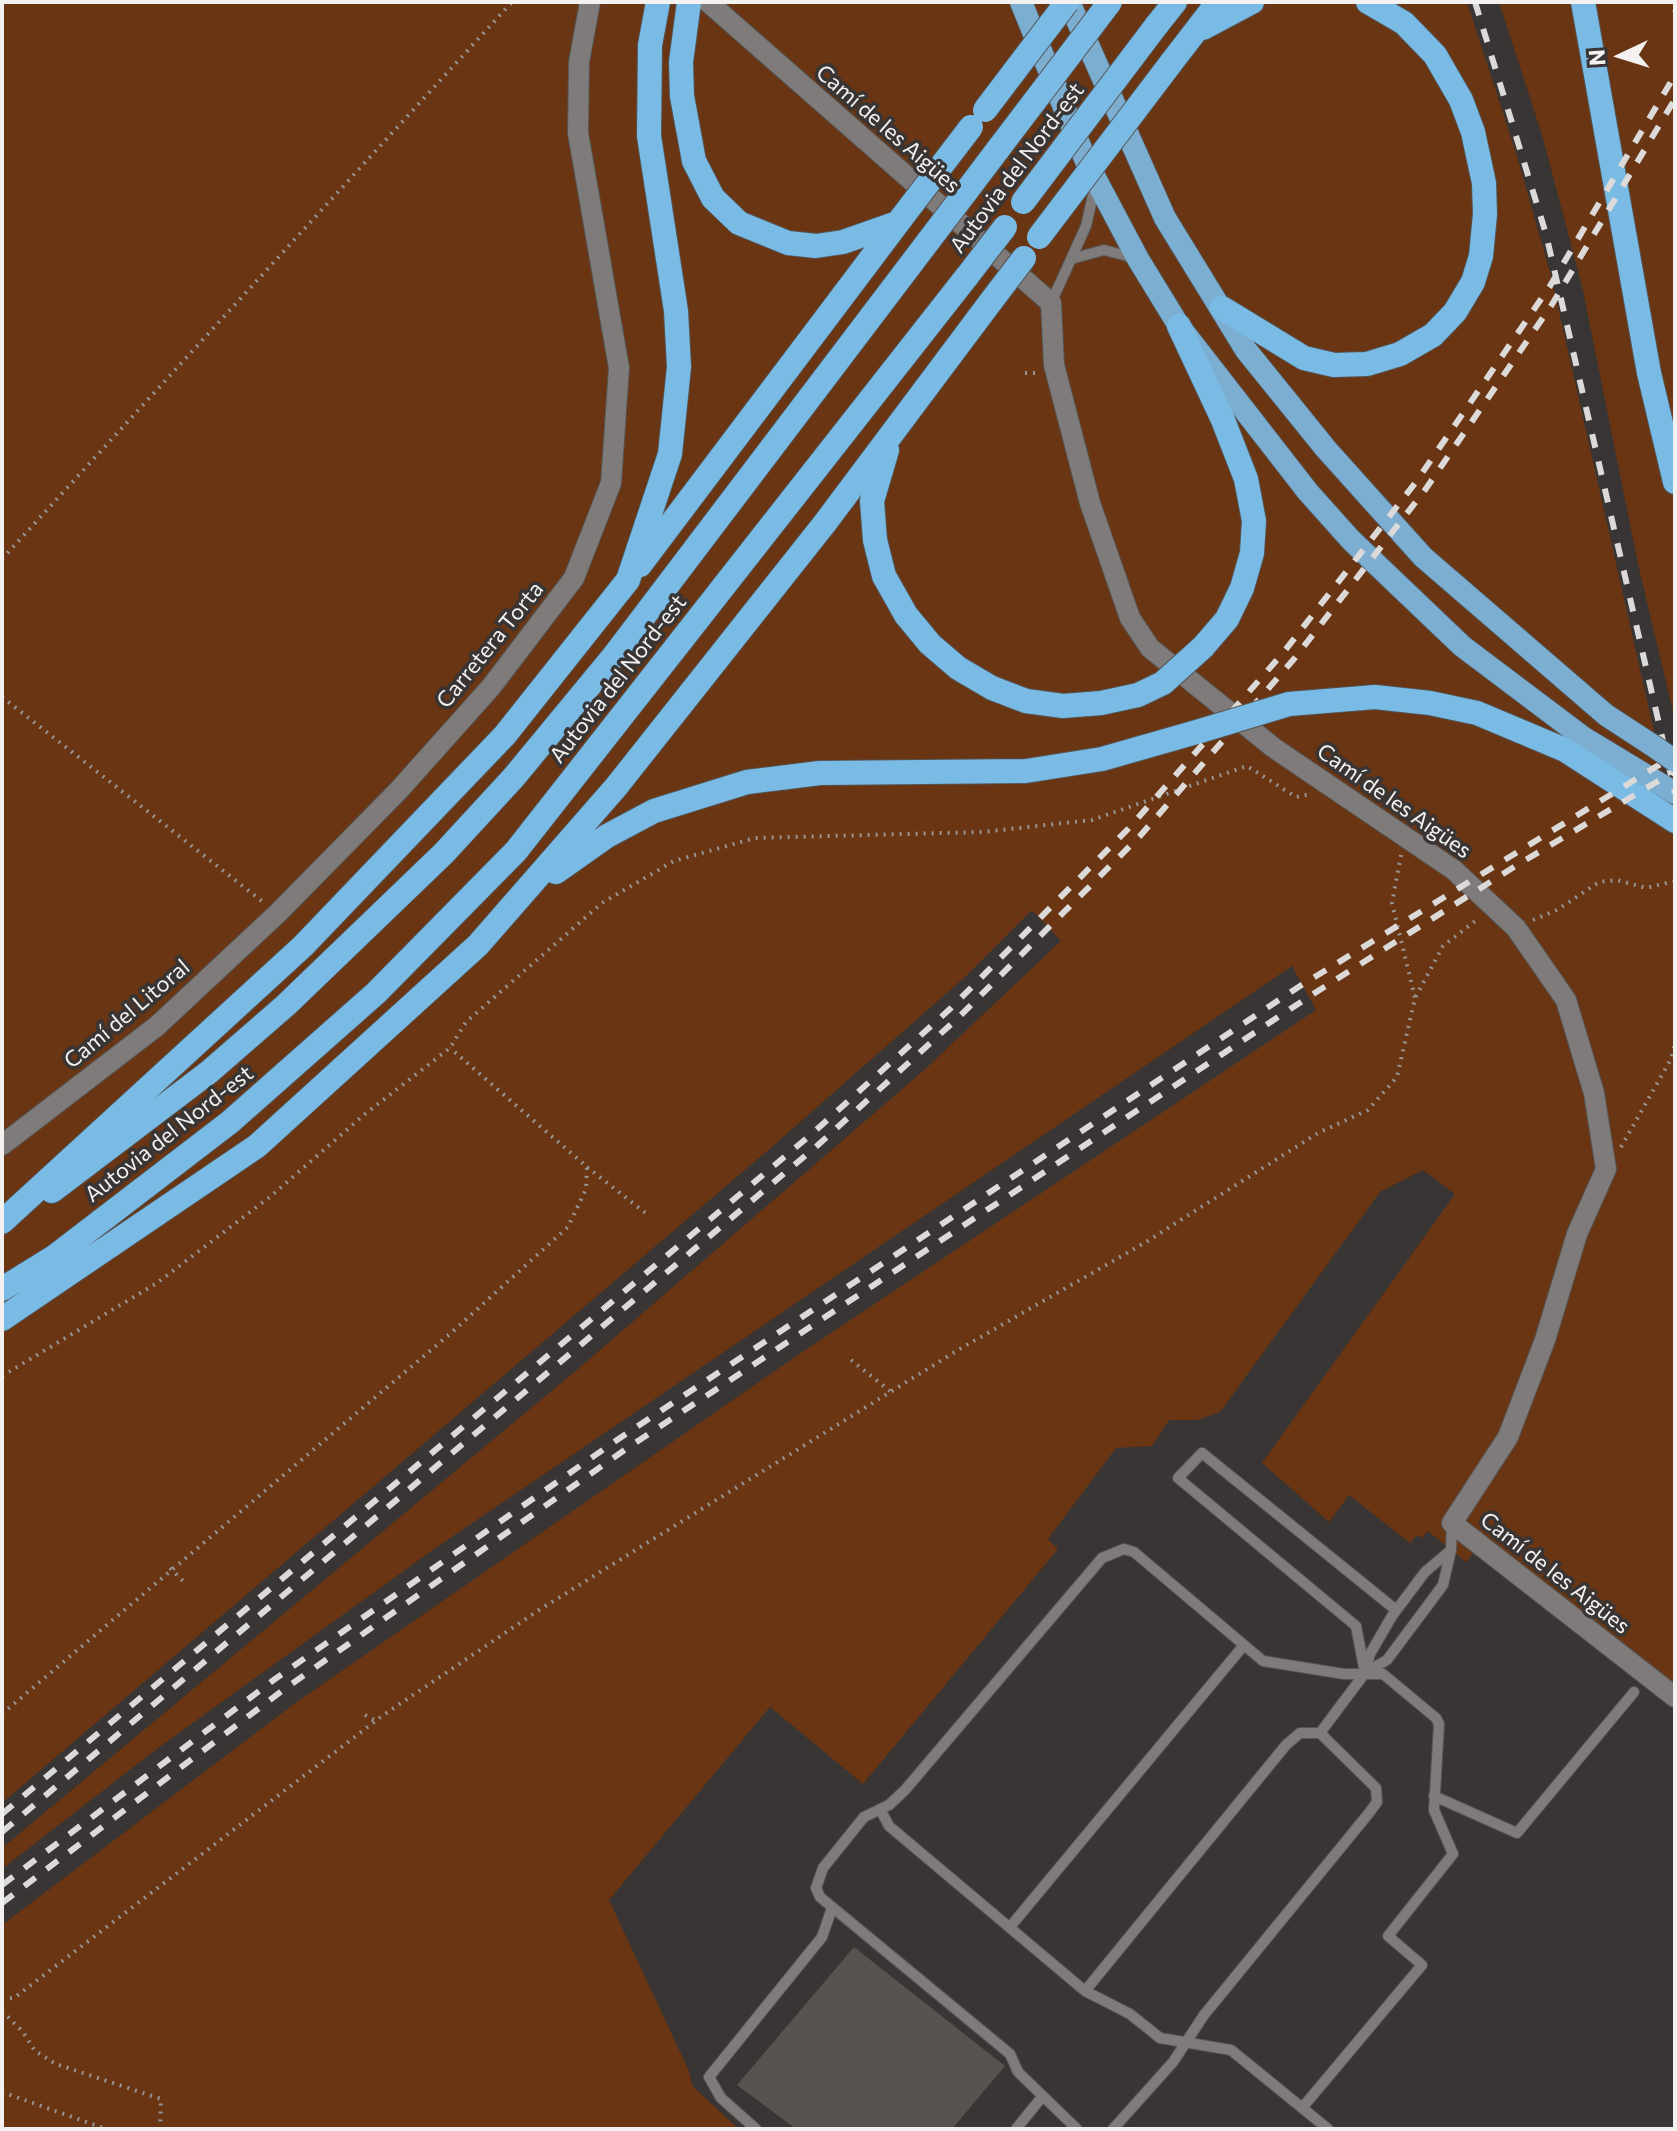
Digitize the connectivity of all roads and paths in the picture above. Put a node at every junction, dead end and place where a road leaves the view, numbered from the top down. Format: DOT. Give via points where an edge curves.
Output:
graph roads {
  1 [pos="512,2"];
  2 [pos="590,2"];
  3 [pos="658,2"];
  4 [pos="708,2"];
  5 [pos="1021,2"];
  6 [pos="1068,2"];
  7 [pos="1110,2"];
  8 [pos="1175,2"];
  9 [pos="1218,2"];
  10 [pos="1252,2"];
  11 [pos="1368,2"];
  12 [pos="1583,2"];
  13 [pos="1673,2"];
  14 [pos="687,8"];
  15 [pos="1675,15"];
  16 [pos="1194,33"];
  17 [pos="1097,181"];
  18 [pos="900,219"];
  19 [pos="1071,259"];
  20 [pos="1138,259"];
  21 [pos="1051,303"];
  22 [pos="1222,308"];
  23 [pos="1179,326"];
  24 [pos="892,434"];
  25 [pos="1675,482"];
  26 [pos="2,559"];
  27 [pos="628,580"];
  28 [pos="2,697"];
  29 [pos="1675,761"];
  30 [pos="1325,783"];
  31 [pos="1670,809"];
  32 [pos="1405,836"];
  33 [pos="1675,881"];
  34 [pos="525,894"];
  35 [pos="1494,907"];
  36 [pos="278,913"];
  37 [pos="1516,928"];
  38 [pos="1415,998"];
  39 [pos="1675,1043"];
  40 [pos="450,1048"];
  41 [pos="2,1145"];
  42 [pos="587,1167"];
  43 [pos="1606,1169"];
  44 [pos="648,1215"];
  45 [pos="2,1223"];
  46 [pos="2,1289"];
  47 [pos="2,1319"];
  48 [pos="851,1360"];
  49 [pos="2,1376"];
  50 [pos="891,1391"];
  51 [pos="1452,1523"];
  52 [pos="1451,1550"];
  53 [pos="170,1568"];
  54 [pos="185,1583"];
  55 [pos="1396,1610"];
  56 [pos="1244,1645"];
  57 [pos="1365,1673"];
  58 [pos="1634,1692"];
  59 [pos="1675,1697"];
  60 [pos="2,1714"];
  61 [pos="365,1715"];
  62 [pos="376,1721"];
  63 [pos="1320,1733"];
  64 [pos="1434,1796"];
  65 [pos="880,1809"];
  66 [pos="832,1908"];
  67 [pos="1010,1927"];
  68 [pos="1085,1991"];
  69 [pos="2,1999"];
  70 [pos="2,2011"];
  71 [pos="1187,2042"];
  72 [pos="2,2092"];
  73 [pos="1042,2097"];
  74 [pos="1302,2108"];
  75 [pos="106,2129"];
  76 [pos="160,2129"];
  77 [pos="756,2129"];
  78 [pos="1016,2129"];
  79 [pos="1077,2129"];
  80 [pos="1113,2129"];
  81 [pos="1328,2129"];
  1 -- 26 [label="path"];
  2 -- 36 [label="street, Carretera Torta" via="579,62 578,133 619,368 611,483 574,578 491,687"];
  3 -- 27 [label="highway" via="650,45 649,136 676,311 679,367 670,454"];
  4 -- 21 [label="street, Camí de les Aigües"];
  5 -- 17 [label="highway"];
  6 -- 18 [label="highway, bridge"];
  6 -- 22 [label="highway" via="1165,218"];
  7 -- 45 [label="highway, Autovia del Nord-est, bridge" via="613,657 514,777 444,853 286,1005 209,1072"];
  8 -- 46 [label="highway, Autovia del Nord-est, bridge" via="516,851 376,993 230,1122 54,1257"];
  9 -- 16 [label="highway"];
  10 -- 16 [label="highway"];
  11 -- 22 [label="highway" via="1404,23 1435,55 1461,100 1484,183 1483,243 1473,282 1433,335 1400,354 1367,364 1334,365 1304,358"];
  12 -- 25 [label="highway" via="1655,401"];
  13 -- 15 [label="path"];
  14 -- 18 [label="highway" via="682,96 694,161 713,198 739,223 788,243 843,242"];
  16 -- 24 [label="highway, bridge"];
  17 -- 19 [label="lane"];
  17 -- 20 [label="highway"];
  18 -- 27 [label="highway"];
  19 -- 20 [label="lane" via="1104,250"];
  19 -- 21 [label="lane"];
  20 -- 23 [label="highway"];
  21 -- 30 [label="street, Camí de les Aigües" via="1054,365 1090,503 1130,618 1150,648"];
  22 -- 29 [label="highway, bridge" via="1246,350 1423,557 1606,715"];
  23 -- 24 [label="highway, bridge" via="1246,479 1254,521 1252,553 1227,619 1163,683 1138,695 1063,706 1026,701 958,668 930,644 884,576 875,540 872,501"];
  23 -- 31 [label="highway" via="1308,492 1430,619 1520,692 1650,778"];
  24 -- 34 [label="highway" via="625,776"];
  27 -- 45 [label="highway" via="505,735 303,946"];
  28 -- 36 [label="path"];
  30 -- 32 [label="street, Camí de les Aigües"];
  30 -- 40 [label="path" via="1309,796 1296,797 1247,766 1092,820 982,832 755,838 674,861 602,903 466,1022"];
  31 -- 34 [label="highway, bridge" via="1565,750 1477,713 1375,697 1289,704 1091,761 1026,771 820,773 747,782 672,803 634,821"];
  32 -- 35 [label="street, Camí de les Aigües"];
  32 -- 38 [label="path" via="1392,903"];
  33 -- 37 [label="path" via="1646,888 1617,880 1599,882 1557,910"];
  34 -- 47 [label="highway" via="478,945 257,1146"];
  35 -- 37 [label="street, Camí de les Aigües"];
  35 -- 38 [label="path" via="1443,946"];
  36 -- 41 [label="street, Camí del Litoral" via="157,1026"];
  37 -- 43 [label="street, Camí de les Aigües" via="1566,1000 1594,1093"];
  38 -- 50 [label="path" via="1397,1077 1368,1110 1318,1133 1146,1242"];
  39 -- 43 [label="path" via="1633,1130"];
  40 -- 42 [label="path"];
  40 -- 49 [label="path" via="157,1283"];
  42 -- 44 [label="path"];
  42 -- 53 [label="path" via="586,1189 568,1227 451,1333"];
  43 -- 51 [label="street, Camí de les Aigües" via="1577,1234 1508,1437"];
  48 -- 50 [label="path"];
  50 -- 62 [label="path" via="539,1610"];
  51 -- 52 [label="lane"];
  51 -- 59 [label="street, Camí de les Aigües"];
  52 -- 55 [label="lane" via="1425,1572"];
  52 -- 57 [label="lane" via="1443,1585 1387,1660"];
  53 -- 54 [label="path"];
  53 -- 60 [label="path"];
  55 -- 57 [label="lane"];
  55 -- 57 [label="lane" via="1202,1453 1178,1478 1356,1626"];
  56 -- 57 [label="lane" via="1263,1661"];
  56 -- 65 [label="lane" via="1134,1552 1112,1551 936,1756"];
  56 -- 67 [label="lane"];
  57 -- 63 [label="lane"];
  57 -- 64 [label="lane" via="1383,1674 1436,1718"];
  58 -- 64 [label="lane" via="1517,1833"];
  61 -- 62 [label="path"];
  62 -- 69 [label="path" via="14,1998"];
  63 -- 68 [label="lane" via="1300,1733 1286,1745"];
  63 -- 71 [label="lane" via="1376,1788 1377,1802"];
  64 -- 74 [label="lane" via="1438,1825 1453,1854 1388,1936 1422,1965"];
  65 -- 66 [label="lane" via="864,1817 817,1879 820,1897"];
  65 -- 67 [label="lane" via="889,1826"];
  66 -- 73 [label="lane" via="1010,2054 1018,2072"];
  66 -- 77 [label="lane" via="822,1937 709,2077 721,2098"];
  67 -- 68 [label="lane"];
  68 -- 71 [label="lane" via="1130,2014 1160,2038"];
  70 -- 76 [label="path" via="35,2051 56,2064 161,2099"];
  71 -- 74 [label="lane" via="1231,2050"];
  71 -- 80 [label="lane"];
  72 -- 75 [label="path"];
  73 -- 78 [label="lane"];
  73 -- 79 [label="lane"];
  74 -- 81 [label="lane"];
}
